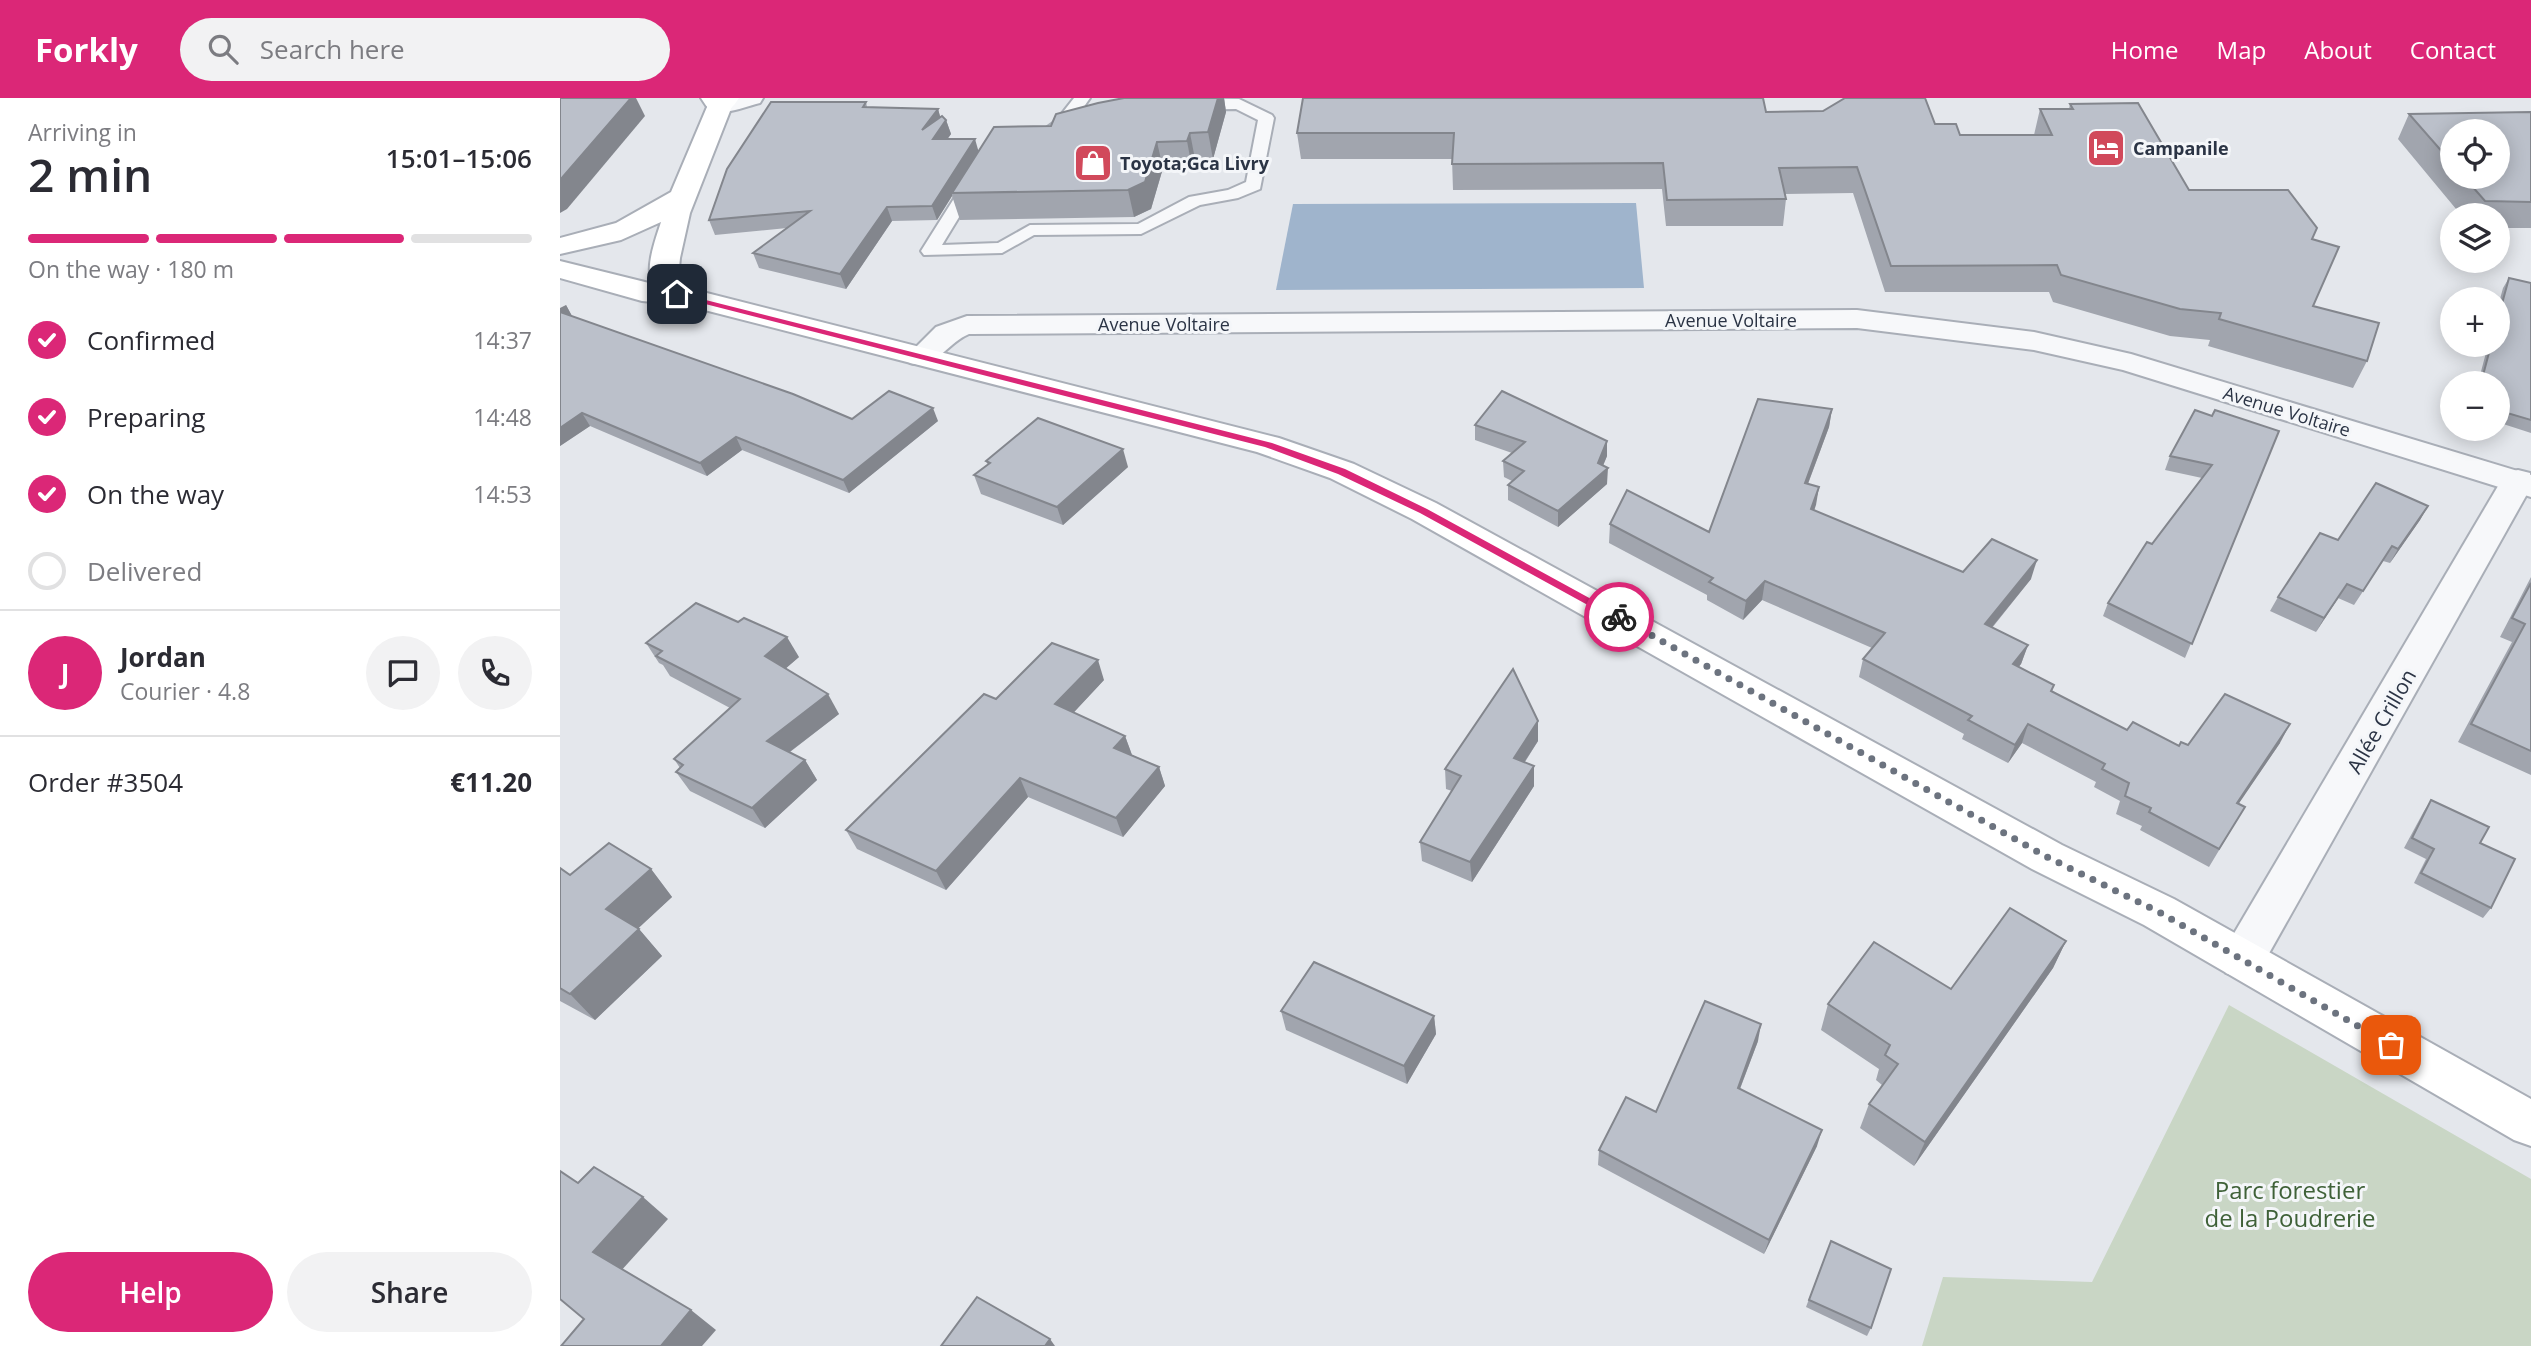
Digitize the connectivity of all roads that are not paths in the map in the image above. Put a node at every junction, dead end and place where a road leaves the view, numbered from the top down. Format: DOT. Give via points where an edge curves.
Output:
graph roads {
  1 [pos="751,98"];
  2 [pos="1082,98"];
  3 [pos="1152,98"];
  4 [pos="720,101"];
  5 [pos="1035,140"];
  6 [pos="986,161"];
  7 [pos="684,196"];
  8 [pos="560,246"];
  9 [pos="560,269"];
  10 [pos="677,294"];
  11 [pos="921,356"];
  12 [pos="2525,484"];
  13 [pos="2242,960"];
  14 [pos="2531,1124"];
  1 -- 4 [label="street"];
  2 -- 5 [label="lane" via="1062,124"];
  3 -- 6 [label="lane" via="1169,105 1239,104 1266,118 1254,185 1195,201 1141,229 1030,230 1002,248 930,251"];
  4 -- 7 [label="main road"];
  7 -- 8 [label="main road" via="638,225"];
  7 -- 10 [label="main road" via="664,260 664,280"];
  9 -- 10 [label="main road" via="642,292"];
  10 -- 11 [label="main road"];
  11 -- 12 [label="street, Avenue Voltaire" via="942,335 967,325 1857,319 2034,341 2131,363"];
  11 -- 13 [label="main road" via="1268,445 1342,471 1448,524 2047,857 2159,912"];
  12 -- 13 [label="street, Allée Crillon"];
  13 -- 14 [label="main road"];
}
